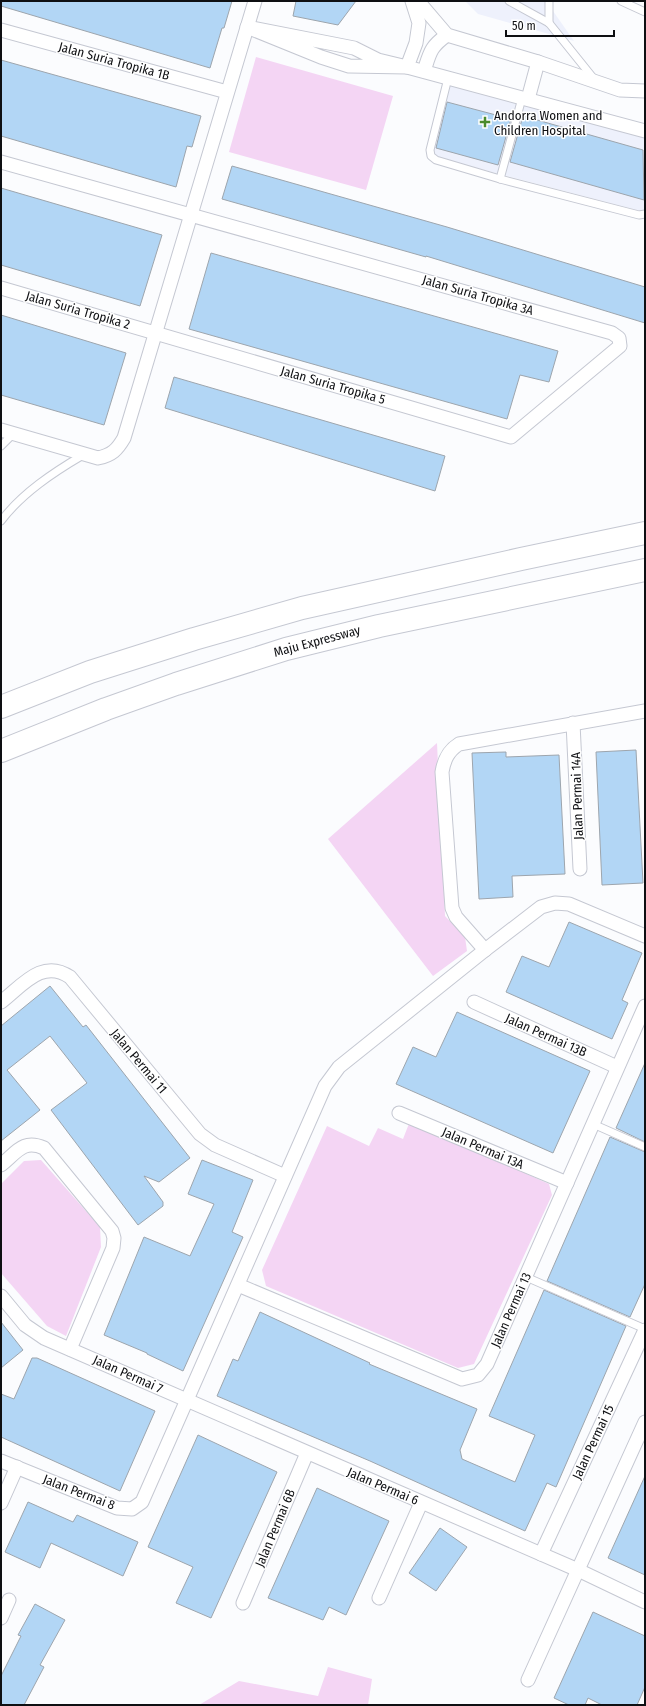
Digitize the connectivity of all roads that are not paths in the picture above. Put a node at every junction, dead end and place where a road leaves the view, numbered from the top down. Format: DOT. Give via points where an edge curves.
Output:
graph roads {
  1 [pos="255,1"];
  2 [pos="509,1"];
  3 [pos="548,1"];
  4 [pos="621,1"];
  5 [pos="420,2"];
  6 [pos="645,12"];
  7 [pos="549,23"];
  8 [pos="247,27"];
  9 [pos="1,30"];
  10 [pos="447,35"];
  11 [pos="538,62"];
  12 [pos="407,67"];
  13 [pos="424,71"];
  14 [pos="448,78"];
  15 [pos="596,81"];
  16 [pos="645,91"];
  17 [pos="228,92"];
  18 [pos="525,98"];
  19 [pos="645,131"];
  20 [pos="1,162"];
  21 [pos="500,180"];
  22 [pos="645,214"];
  23 [pos="191,215"];
  24 [pos="1,288"];
  25 [pos="156,333"];
  26 [pos="7,432"];
  27 [pos="511,437"];
  28 [pos="1,446"];
  29 [pos="83,455"];
  30 [pos="1,521"];
  31 [pos="645,533"];
  32 [pos="645,570"];
  33 [pos="1,707"];
  34 [pos="645,711"];
  35 [pos="573,723"];
  36 [pos="1,751"];
  37 [pos="580,869"];
  38 [pos="645,936"];
  39 [pos="485,950"];
  40 [pos="1,1002"];
  41 [pos="474,1002"];
  42 [pos="645,1006"];
  43 [pos="617,1067"];
  44 [pos="399,1113"];
  45 [pos="592,1124"];
  46 [pos="645,1147"];
  47 [pos="1,1165"];
  48 [pos="285,1176"];
  49 [pos="567,1183"];
  50 [pos="526,1277"];
  51 [pos="238,1285"];
  52 [pos="1,1296"];
  53 [pos="645,1330"];
  54 [pos="70,1349"];
  55 [pos="187,1400"];
  56 [pos="645,1422"];
  57 [pos="307,1453"];
  58 [pos="1,1461"];
  59 [pos="17,1467"];
  60 [pos="1,1503"];
  61 [pos="421,1503"];
  62 [pos="541,1554"];
  63 [pos="578,1570"];
  64 [pos="379,1598"];
  65 [pos="9,1600"];
  66 [pos="645,1602"];
  67 [pos="243,1603"];
  68 [pos="1,1618"];
  69 [pos="528,1680"];
  1 -- 8 [label="street"];
  2 -- 7 [label="lane"];
  3 -- 7 [label="lane"];
  4 -- 6 [label="lane"];
  5 -- 10 [label="street"];
  5 -- 12 [label="street" via="416,43"];
  7 -- 15 [label="lane"];
  8 -- 12 [label="street" via="354,48 378,60"];
  8 -- 12 [label="street" via="349,66"];
  8 -- 17 [label="street"];
  9 -- 17 [label="street, Jalan Suria Tropika 1B"];
  10 -- 11 [label="street"];
  10 -- 13 [label="street" via="430,52"];
  11 -- 15 [label="street"];
  11 -- 18 [label="street"];
  12 -- 13 [label="street"];
  13 -- 14 [label="street"];
  14 -- 18 [label="street"];
  14 -- 21 [label="lane" via="430,150 431,156 436,160"];
  15 -- 16 [label="street" via="620,90"];
  17 -- 23 [label="street"];
  18 -- 19 [label="street"];
  18 -- 21 [label="lane"];
  20 -- 23 [label="street"];
  21 -- 22 [label="lane" via="639,215"];
  23 -- 25 [label="street"];
  23 -- 27 [label="street, Jalan Suria Tropika 3A" via="612,333 619,338 620,346"];
  24 -- 25 [label="street, Jalan Suria Tropika 2"];
  25 -- 27 [label="street, Jalan Suria Tropika 5"];
  25 -- 29 [label="street" via="124,438 118,449 108,456 98,458"];
  26 -- 28 [label="lane"];
  26 -- 29 [label="street"];
  29 -- 30 [label="lane" via="25,496"];
  31 -- 33 [label="highway" via="302,608 90,672"];
  32 -- 36 [label="highway, Maju Expressway" via="286,648 106,709"];
  34 -- 35 [label="street"];
  35 -- 37 [label="street, Jalan Permai 14A"];
  35 -- 39 [label="street" via="459,744 452,748 444,763 442,772 452,908 456,917"];
  38 -- 39 [label="street, Jalan Permai 8" via="569,904 555,903 541,907"];
  39 -- 48 [label="street, Jalan Permai 8" via="339,1067 325,1086"];
  40 -- 48 [label="street, Jalan Permai 11" via="45,970 62,972 70,977 200,1134 215,1145"];
  41 -- 43 [label="street, Jalan Permai 13B"];
  42 -- 43 [label="street, Jalan Permai 13"];
  43 -- 45 [label="street, Jalan Permai 13"];
  44 -- 49 [label="street, Jalan Permai 13A"];
  45 -- 46 [label="lane"];
  45 -- 49 [label="street, Jalan Permai 13"];
  47 -- 54 [label="street" via="25,1145 34,1144 44,1148 112,1230 113,1248"];
  48 -- 51 [label="street, Jalan Permai 8"];
  49 -- 50 [label="street, Jalan Permai 13"];
  50 -- 51 [label="street, Jalan Permai 13" via="487,1364 478,1376 462,1379"];
  50 -- 53 [label="lane"];
  51 -- 55 [label="street, Jalan Permai 8"];
  52 -- 54 [label="street, Jalan Permai 7" via="25,1325 44,1338"];
  53 -- 62 [label="street, Jalan Permai 15"];
  54 -- 55 [label="street, Jalan Permai 7"];
  55 -- 57 [label="street, Jalan Permai 6"];
  55 -- 59 [label="street, Jalan Permai 8" via="142,1502 132,1509 117,1508"];
  56 -- 63 [label="street"];
  57 -- 61 [label="street, Jalan Permai 6"];
  57 -- 67 [label="street, Jalan Permai 6B"];
  58 -- 59 [label="street, Jalan Permai 8"];
  59 -- 60 [label="street"];
  61 -- 62 [label="street, Jalan Permai 6"];
  61 -- 64 [label="street"];
  62 -- 63 [label="street, Jalan Permai 6"];
  63 -- 66 [label="street, Jalan Permai 6"];
  63 -- 69 [label="street"];
  65 -- 68 [label="street"];
}
